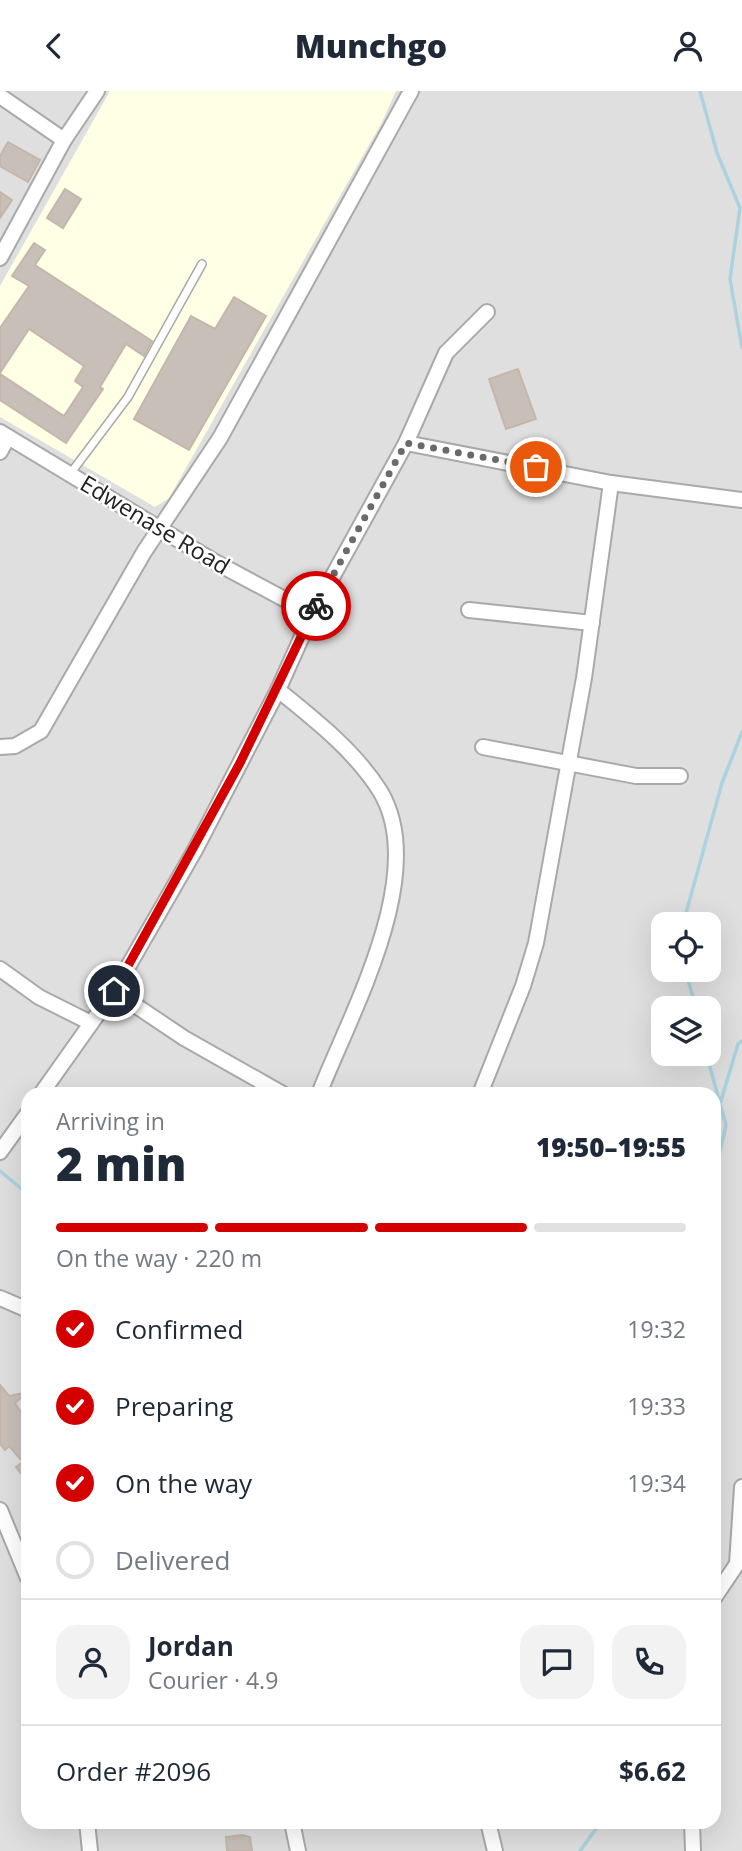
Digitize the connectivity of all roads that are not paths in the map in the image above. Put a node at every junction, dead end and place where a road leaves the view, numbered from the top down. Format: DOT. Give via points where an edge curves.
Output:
graph roads {
  1 [pos="97,91"];
  2 [pos="411,91"];
  3 [pos="0,96"];
  4 [pos="64,140"];
  5 [pos="0,258"];
  6 [pos="202,264"];
  7 [pos="487,312"];
  8 [pos="4,434"];
  9 [pos="406,443"];
  10 [pos="0,452"];
  11 [pos="70,474"];
  12 [pos="611,483"];
  13 [pos="742,500"];
  14 [pos="159,528"];
  15 [pos="469,610"];
  16 [pos="312,614"];
  17 [pos="592,623"];
  18 [pos="278,690"];
  19 [pos="0,747"];
  20 [pos="483,747"];
  21 [pos="569,765"];
  22 [pos="680,776"];
  23 [pos="0,969"];
  24 [pos="114,991"];
  25 [pos="91,1023"];
  26 [pos="46,1087"];
  27 [pos="271,1087"];
  28 [pos="322,1087"];
  29 [pos="483,1087"];
  30 [pos="21,1123"];
  31 [pos="0,1152"];
  32 [pos="0,1299"];
  33 [pos="21,1307"];
  34 [pos="742,1487"];
  35 [pos="0,1510"];
  36 [pos="21,1561"];
  37 [pos="721,1588"];
  38 [pos="88,1829"];
  39 [pos="293,1829"];
  40 [pos="490,1829"];
  41 [pos="692,1829"];
  42 [pos="90,1851"];
  43 [pos="298,1851"];
  44 [pos="495,1851"];
  45 [pos="693,1851"];
  1 -- 4 [label="street"];
  2 -- 14 [label="street" via="220,438"];
  3 -- 4 [label="street"];
  4 -- 5 [label="street"];
  6 -- 11 [label="lane" via="128,397"];
  7 -- 9 [label="street" via="446,353"];
  8 -- 10 [label="street"];
  8 -- 11 [label="street, Edwenase Road"];
  9 -- 12 [label="street"];
  9 -- 16 [label="street"];
  11 -- 14 [label="street, Edwenase Road"];
  12 -- 13 [label="street"];
  12 -- 17 [label="street"];
  14 -- 16 [label="street, Edwenase Road"];
  14 -- 19 [label="street" via="40,731 15,746"];
  15 -- 17 [label="street"];
  16 -- 18 [label="street"];
  17 -- 21 [label="street"];
  18 -- 24 [label="street"];
  18 -- 28 [label="street" via="331,735 371,779 388,809 396,840 390,903 380,938"];
  20 -- 21 [label="street"];
  21 -- 22 [label="street" via="636,776"];
  21 -- 29 [label="street" via="536,943"];
  23 -- 25 [label="street" via="39,997"];
  24 -- 25 [label="street"];
  24 -- 27 [label="street"];
  25 -- 26 [label="street"];
  30 -- 31 [label="street"];
  32 -- 33 [label="street"];
  34 -- 37 [label="street" via="737,1565"];
  35 -- 36 [label="street"];
  38 -- 42 [label="street"];
  39 -- 43 [label="street"];
  40 -- 44 [label="street"];
  41 -- 45 [label="street"];
}
